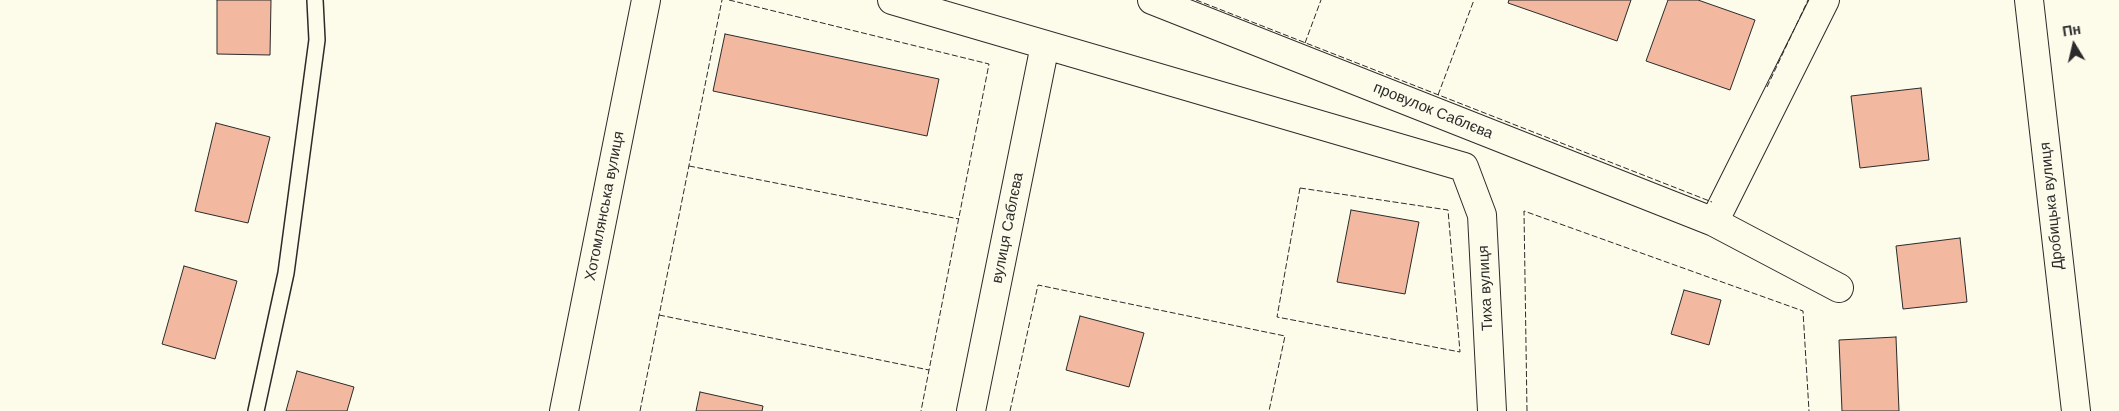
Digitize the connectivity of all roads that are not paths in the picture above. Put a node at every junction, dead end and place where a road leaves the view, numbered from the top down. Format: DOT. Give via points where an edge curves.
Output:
graph roads {
  1 [pos="316,0"];
  2 [pos="646,0"];
  3 [pos="892,0"];
  4 [pos="1152,0"];
  5 [pos="1825,0"];
  6 [pos="2029,0"];
  7 [pos="1045,45"];
  8 [pos="1714,222"];
  9 [pos="1839,288"];
  10 [pos="256,411"];
  11 [pos="564,411"];
  12 [pos="971,411"];
  13 [pos="1492,411"];
  14 [pos="2076,411"];
  1 -- 10 [label="lane" via="317,40 286,273"];
  2 -- 11 [label="street, Хотомлянська вулиця"];
  3 -- 7 [label="street"];
  4 -- 8 [label="street, провулок Саблєва"];
  5 -- 8 [label="street"];
  6 -- 14 [label="street, Дробицька вулиця"];
  7 -- 12 [label="street, вулиця Саблєва"];
  7 -- 13 [label="street, Тиха вулиця" via="1464,167 1482,215"];
  8 -- 9 [label="street, провулок Саблєва"];
}
